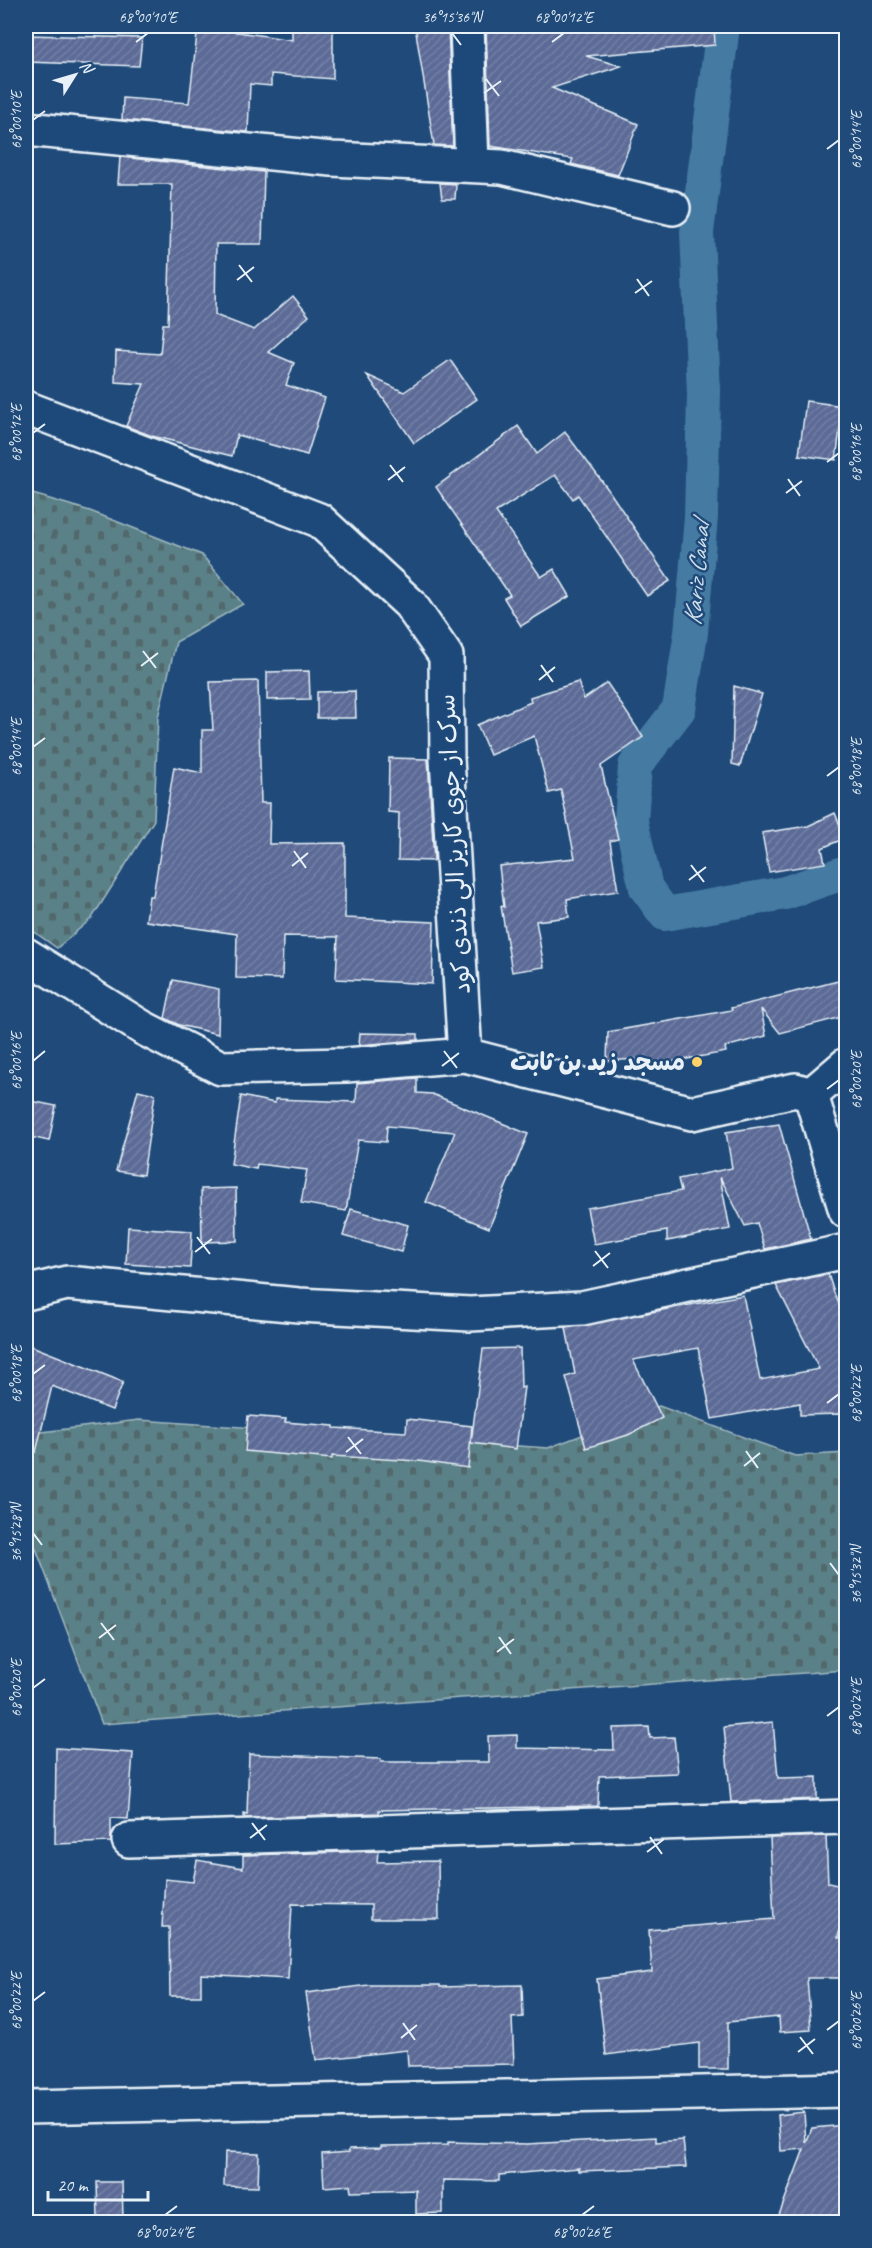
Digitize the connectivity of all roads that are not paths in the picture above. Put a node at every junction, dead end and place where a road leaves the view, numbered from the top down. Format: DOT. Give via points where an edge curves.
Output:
graph roads {
  1 [pos="467,26"];
  2 [pos="26,129"];
  3 [pos="472,165"];
  4 [pos="673,208"];
  5 [pos="26,408"];
  6 [pos="26,955"];
  7 [pos="465,1055"];
  8 [pos="846,1065"];
  9 [pos="811,1095"];
  10 [pos="846,1211"];
  11 [pos="846,1251"];
  12 [pos="26,1293"];
  13 [pos="846,1817"];
  14 [pos="129,1840"];
  15 [pos="846,2090"];
  16 [pos="26,2107"];
  1 -- 3 [label="street"];
  2 -- 3 [label="street" via="332,159"];
  3 -- 4 [label="street" via="502,167"];
  5 -- 7 [label="street, سرک از جوی کاریز الی ذندی کود" via="319,520 410,604 440,647 446,656 447,759"];
  6 -- 7 [label="street" via="143,1028 221,1068 346,1065"];
  7 -- 9 [label="street" via="692,1113 795,1090"];
  8 -- 9 [label="street"];
  9 -- 10 [label="street"];
  11 -- 12 [label="street" via="582,1308 470,1314 299,1305 67,1283"];
  13 -- 14 [label="street"];
  15 -- 16 [label="street"];
}
